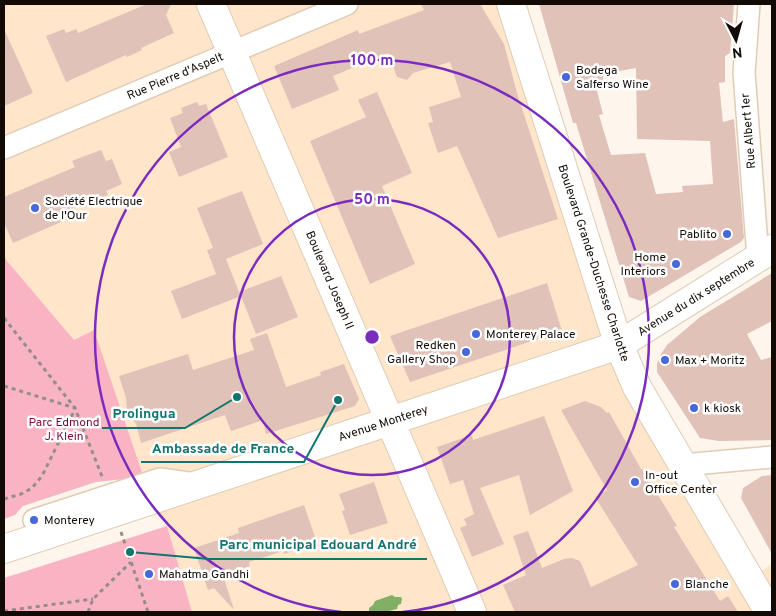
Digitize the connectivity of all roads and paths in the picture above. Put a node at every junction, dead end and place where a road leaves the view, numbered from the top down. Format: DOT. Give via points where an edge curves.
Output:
graph roads {
  1 [pos="211,4"];
  2 [pos="347,4"];
  3 [pos="511,4"];
  4 [pos="748,4"];
  5 [pos="232,52"];
  6 [pos="4,148"];
  7 [pos="765,254"];
  8 [pos="4,318"];
  9 [pos="619,345"];
  10 [pos="4,386"];
  11 [pos="75,408"];
  12 [pos="390,420"];
  13 [pos="772,457"];
  14 [pos="682,465"];
  15 [pos="100,471"];
  16 [pos="198,485"];
  17 [pos="4,499"];
  18 [pos="114,513"];
  19 [pos="34,520"];
  20 [pos="4,549"];
  21 [pos="131,562"];
  22 [pos="93,599"];
  23 [pos="5,611"];
  24 [pos="88,612"];
  25 [pos="148,612"];
  26 [pos="472,612"];
  27 [pos="768,612"];
  1 -- 5 [label="main road, Boulevard Joseph II"];
  2 -- 5 [label="street, Rue Pierre d'Aspelt"];
  3 -- 9 [label="main road, Boulevard Grande-Duchesse Charlotte"];
  4 -- 7 [label="street, Rue Albert 1er" via="744,73"];
  5 -- 6 [label="street, Rue Pierre d'Aspelt"];
  5 -- 12 [label="main road, Boulevard Joseph II"];
  7 -- 9 [label="main road, Avenue du dix septembre"];
  8 -- 11 [label="path"];
  9 -- 12 [label="main road, Avenue Monterey"];
  9 -- 14 [label="main road, Boulevard Grande-Duchesse Charlotte" via="637,387"];
  10 -- 11 [label="path"];
  11 -- 15 [label="path"];
  11 -- 17 [label="path" via="42,476 32,488"];
  12 -- 16 [label="main road, Avenue Monterey"];
  12 -- 26 [label="main road, Boulevard Joseph II"];
  13 -- 14 [label="street"];
  14 -- 27 [label="main road, Boulevard Grande-Duchesse Charlotte"];
  16 -- 18 [label="main road, Avenue Monterey"];
  16 -- 19 [label="street" via="160,479"];
  18 -- 20 [label="main road, Avenue Monterey"];
  18 -- 21 [label="path"];
  21 -- 22 [label="path"];
  21 -- 25 [label="path"];
  22 -- 23 [label="path"];
  22 -- 24 [label="path"];
}
